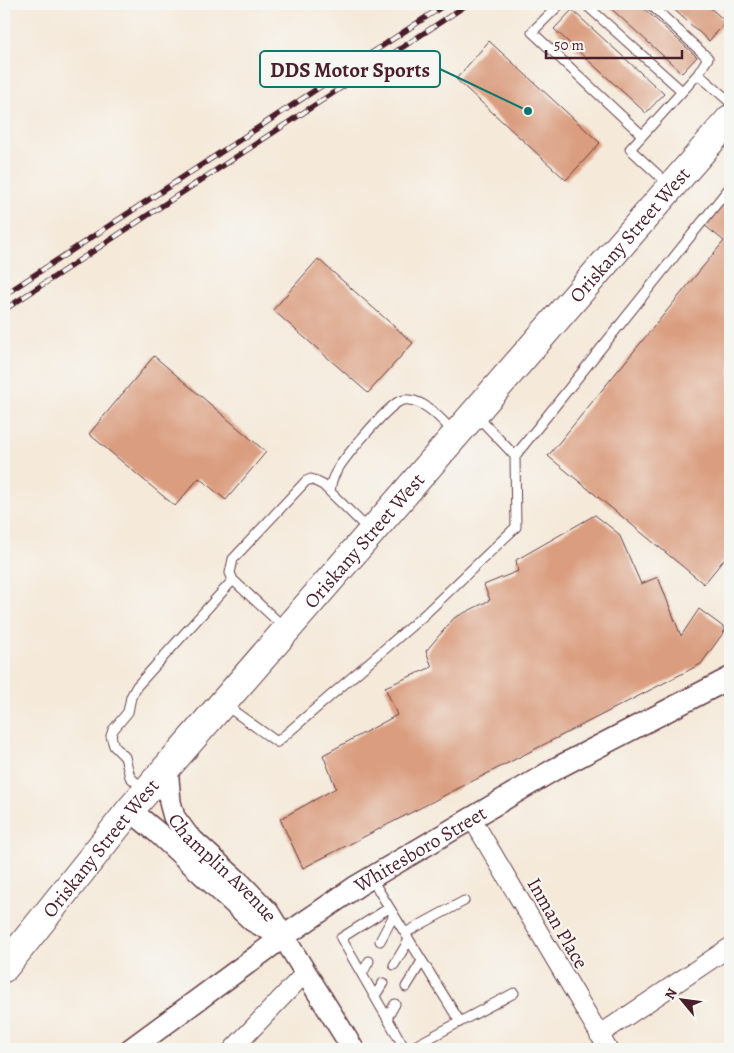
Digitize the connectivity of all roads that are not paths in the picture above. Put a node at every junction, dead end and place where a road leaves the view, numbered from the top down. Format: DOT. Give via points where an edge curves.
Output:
graph roads {
  1 [pos="560,4"];
  2 [pos="584,4"];
  3 [pos="650,4"];
  4 [pos="698,74"];
  5 [pos="682,91"];
  6 [pos="730,102"];
  7 [pos="730,119"];
  8 [pos="642,134"];
  9 [pos="671,187"];
  10 [pos="730,187"];
  11 [pos="475,413"];
  12 [pos="456,434"];
  13 [pos="514,456"];
  14 [pos="330,492"];
  15 [pos="372,532"];
  16 [pos="234,580"];
  17 [pos="286,630"];
  18 [pos="730,678"];
  19 [pos="222,703"];
  20 [pos="167,767"];
  21 [pos="138,801"];
  22 [pos="472,817"];
  23 [pos="371,878"];
  24 [pos="464,900"];
  25 [pos="392,912"];
  26 [pos="283,937"];
  27 [pos="407,937"];
  28 [pos="380,941"];
  29 [pos="730,947"];
  30 [pos="369,960"];
  31 [pos="422,961"];
  32 [pos="394,965"];
  33 [pos="4,968"];
  34 [pos="305,973"];
  35 [pos="362,974"];
  36 [pos="383,983"];
  37 [pos="406,987"];
  38 [pos="514,993"];
  39 [pos="375,996"];
  40 [pos="395,1004"];
  41 [pos="387,1018"];
  42 [pos="460,1022"];
  43 [pos="603,1042"];
  44 [pos="130,1049"];
  45 [pos="233,1049"];
  46 [pos="353,1049"];
  47 [pos="407,1049"];
  1 -- 8 [label="lane" via="532,32"];
  2 -- 5 [label="lane"];
  3 -- 4 [label="lane" via="708,58"];
  4 -- 5 [label="lane"];
  4 -- 6 [label="lane"];
  5 -- 8 [label="lane"];
  7 -- 9 [label="main road, Oriskany Street West"];
  8 -- 9 [label="lane" via="630,149"];
  9 -- 11 [label="main road, Oriskany Street West"];
  10 -- 13 [label="lane"];
  11 -- 12 [label="main road, Oriskany Street West"];
  11 -- 13 [label="lane"];
  12 -- 14 [label="lane" via="424,404 404,399 370,430 339,466 331,481"];
  12 -- 15 [label="main road, Oriskany Street West"];
  13 -- 19 [label="lane" via="516,527 423,616 277,742"];
  14 -- 15 [label="lane"];
  14 -- 16 [label="lane" via="317,481 306,481 233,559 230,573"];
  15 -- 17 [label="main road, Oriskany Street West"];
  16 -- 17 [label="lane"];
  16 -- 21 [label="lane" via="137,686 128,712 113,730 112,742 125,757"];
  17 -- 19 [label="main road, Oriskany Street West"];
  18 -- 22 [label="street, Whitesboro Street" via="555,769"];
  19 -- 20 [label="main road, Oriskany Street West"];
  20 -- 21 [label="main road, Oriskany Street West"];
  20 -- 26 [label="street, Champlin Avenue" via="174,818 188,836 268,912"];
  21 -- 26 [label="street, Champlin Avenue" via="158,833 253,921"];
  21 -- 33 [label="main road, Oriskany Street West"];
  22 -- 23 [label="street, Whitesboro Street"];
  22 -- 43 [label="street, Inman Place"];
  23 -- 25 [label="lane"];
  23 -- 26 [label="street, Whitesboro Street"];
  24 -- 27 [label="lane"];
  25 -- 27 [label="lane"];
  25 -- 28 [label="lane"];
  25 -- 35 [label="lane" via="341,938"];
  26 -- 34 [label="street, Champlin Avenue"];
  26 -- 44 [label="street, Whitesboro Street"];
  27 -- 31 [label="lane"];
  27 -- 32 [label="lane"];
  29 -- 43 [label="street"];
  30 -- 35 [label="lane"];
  31 -- 37 [label="lane"];
  31 -- 42 [label="lane"];
  34 -- 45 [label="street"];
  34 -- 46 [label="street, Champlin Avenue"];
  35 -- 39 [label="lane"];
  36 -- 39 [label="lane"];
  38 -- 42 [label="lane"];
  39 -- 41 [label="lane"];
  40 -- 41 [label="lane"];
  41 -- 47 [label="lane"];
  42 -- 47 [label="lane"];
}
